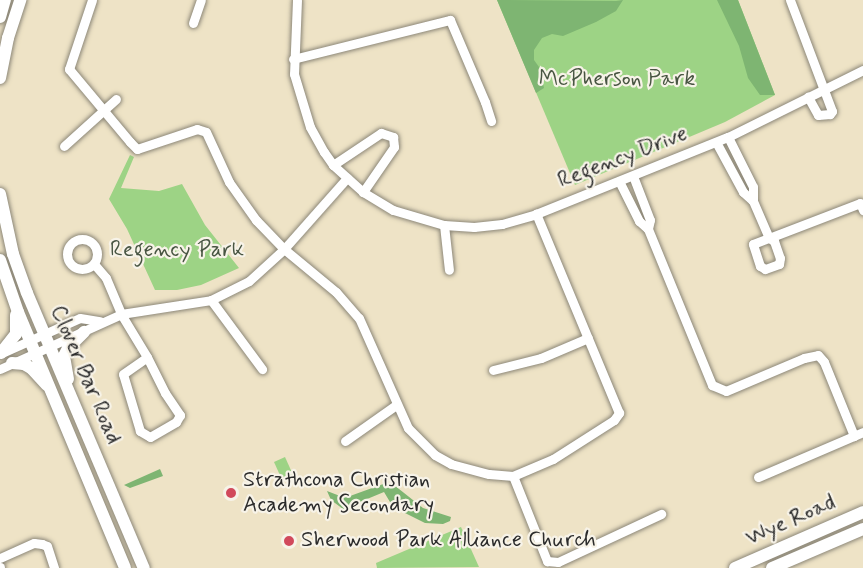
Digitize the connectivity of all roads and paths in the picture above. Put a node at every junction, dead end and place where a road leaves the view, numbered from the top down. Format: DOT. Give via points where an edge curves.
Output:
graph roads {
  1 [pos="5,0"];
  2 [pos="20,0"];
  3 [pos="92,0"];
  4 [pos="201,0"];
  5 [pos="297,0"];
  6 [pos="790,0"];
  7 [pos="0,17"];
  8 [pos="194,23"];
  9 [pos="293,58"];
  10 [pos="863,70"];
  11 [pos="0,78"];
  12 [pos="824,88"];
  13 [pos="808,97"];
  14 [pos="116,99"];
  15 [pos="105,110"];
  16 [pos="491,121"];
  17 [pos="728,137"];
  18 [pos="716,142"];
  19 [pos="64,146"];
  20 [pos="333,165"];
  21 [pos="633,176"];
  22 [pos="347,178"];
  23 [pos="620,181"];
  24 [pos="363,192"];
  25 [pos="0,194"];
  26 [pos="753,201"];
  27 [pos="863,210"];
  28 [pos="536,214"];
  29 [pos="444,225"];
  30 [pos="648,229"];
  31 [pos="284,249"];
  32 [pos="0,260"];
  33 [pos="94,264"];
  34 [pos="449,270"];
  35 [pos="8,282"];
  36 [pos="211,300"];
  37 [pos="121,314"];
  38 [pos="100,321"];
  39 [pos="84,332"];
  40 [pos="44,333"];
  41 [pos="588,338"];
  42 [pos="31,339"];
  43 [pos="50,347"];
  44 [pos="37,353"];
  45 [pos="1,354"];
  46 [pos="147,357"];
  47 [pos="12,363"];
  48 [pos="0,369"];
  49 [pos="262,369"];
  50 [pos="493,370"];
  51 [pos="54,394"];
  52 [pos="72,398"];
  53 [pos="396,405"];
  54 [pos="858,434"];
  55 [pos="345,441"];
  56 [pos="513,476"];
  57 [pos="758,477"];
  58 [pos="863,512"];
  59 [pos="661,514"];
  60 [pos="863,529"];
  61 [pos="0,558"];
  62 [pos="54,568"];
  63 [pos="125,568"];
  64 [pos="144,568"];
  65 [pos="735,568"];
  66 [pos="772,568"];
  1 -- 7 [label="main road"];
  2 -- 11 [label="main road"];
  3 -- 15 [label="street" via="69,69"];
  4 -- 8 [label="street"];
  5 -- 9 [label="street, Regency Drive"];
  6 -- 12 [label="street"];
  9 -- 16 [label="street" via="450,20"];
  9 -- 20 [label="street, Regency Drive" via="310,127"];
  10 -- 12 [label="street, Regency Drive"];
  12 -- 13 [label="street, Regency Drive"];
  12 -- 13 [label="street" via="832,108 830,114 818,115"];
  13 -- 17 [label="street, Regency Drive"];
  14 -- 15 [label="street"];
  15 -- 19 [label="street"];
  15 -- 31 [label="street" via="137,149 196,129 206,132 241,201"];
  17 -- 18 [label="street, Regency Drive"];
  17 -- 26 [label="street" via="753,187"];
  18 -- 21 [label="street, Regency Drive"];
  18 -- 26 [label="street" via="742,192"];
  20 -- 22 [label="street, Regency Drive"];
  20 -- 24 [label="street" via="381,133 393,136 394,147"];
  21 -- 23 [label="street, Regency Drive"];
  21 -- 30 [label="street" via="650,220"];
  22 -- 24 [label="street, Regency Drive"];
  22 -- 31 [label="street"];
  23 -- 28 [label="street, Regency Drive"];
  23 -- 30 [label="street" via="639,221"];
  24 -- 29 [label="street, Regency Drive" via="393,210"];
  25 -- 40 [label="main road, Clover Bar Road" via="13,254"];
  26 -- 27 [label="street" via="769,238 860,203"];
  28 -- 29 [label="street, Regency Drive" via="502,224"];
  28 -- 41 [label="street"];
  29 -- 34 [label="street"];
  30 -- 54 [label="street" via="712,385 726,391 818,355"];
  31 -- 36 [label="street" via="249,281"];
  31 -- 53 [label="street" via="336,292 359,318"];
  32 -- 35 [label="main road, Clover Bar Road"];
  33 -- 37 [label="street" via="106,278"];
  35 -- 42 [label="main road, Clover Bar Road"];
  35 -- 45 [label="main road" via="18,325"];
  36 -- 37 [label="street"];
  36 -- 49 [label="street"];
  37 -- 38 [label="street"];
  37 -- 46 [label="street"];
  38 -- 39 [label="street"];
  38 -- 40 [label="street" via="80,318"];
  39 -- 43 [label="street"];
  39 -- 52 [label="main road" via="64,356"];
  40 -- 42 [label="street"];
  40 -- 43 [label="main road, Clover Bar Road"];
  41 -- 50 [label="street" via="541,358"];
  41 -- 56 [label="street" via="618,417 553,459"];
  42 -- 44 [label="main road, Clover Bar Road"];
  42 -- 45 [label="street"];
  43 -- 44 [label="street"];
  43 -- 52 [label="main road, Clover Bar Road"];
  44 -- 47 [label="street"];
  44 -- 51 [label="main road, Clover Bar Road"];
  46 -- 46 [label="street" via="123,374 140,431 150,437 180,418"];
  47 -- 48 [label="street"];
  47 -- 51 [label="main road" via="31,368"];
  51 -- 63 [label="main road, Clover Bar Road"];
  52 -- 64 [label="main road, Clover Bar Road"];
  53 -- 55 [label="street"];
  53 -- 56 [label="street" via="408,428 435,455 451,464"];
  54 -- 57 [label="street"];
  56 -- 59 [label="street" via="547,561 558,562"];
  58 -- 65 [label="main road, Wye Road"];
  60 -- 66 [label="main road, Wye Road"];
  61 -- 62 [label="street" via="34,543 42,544 47,546"];
}
